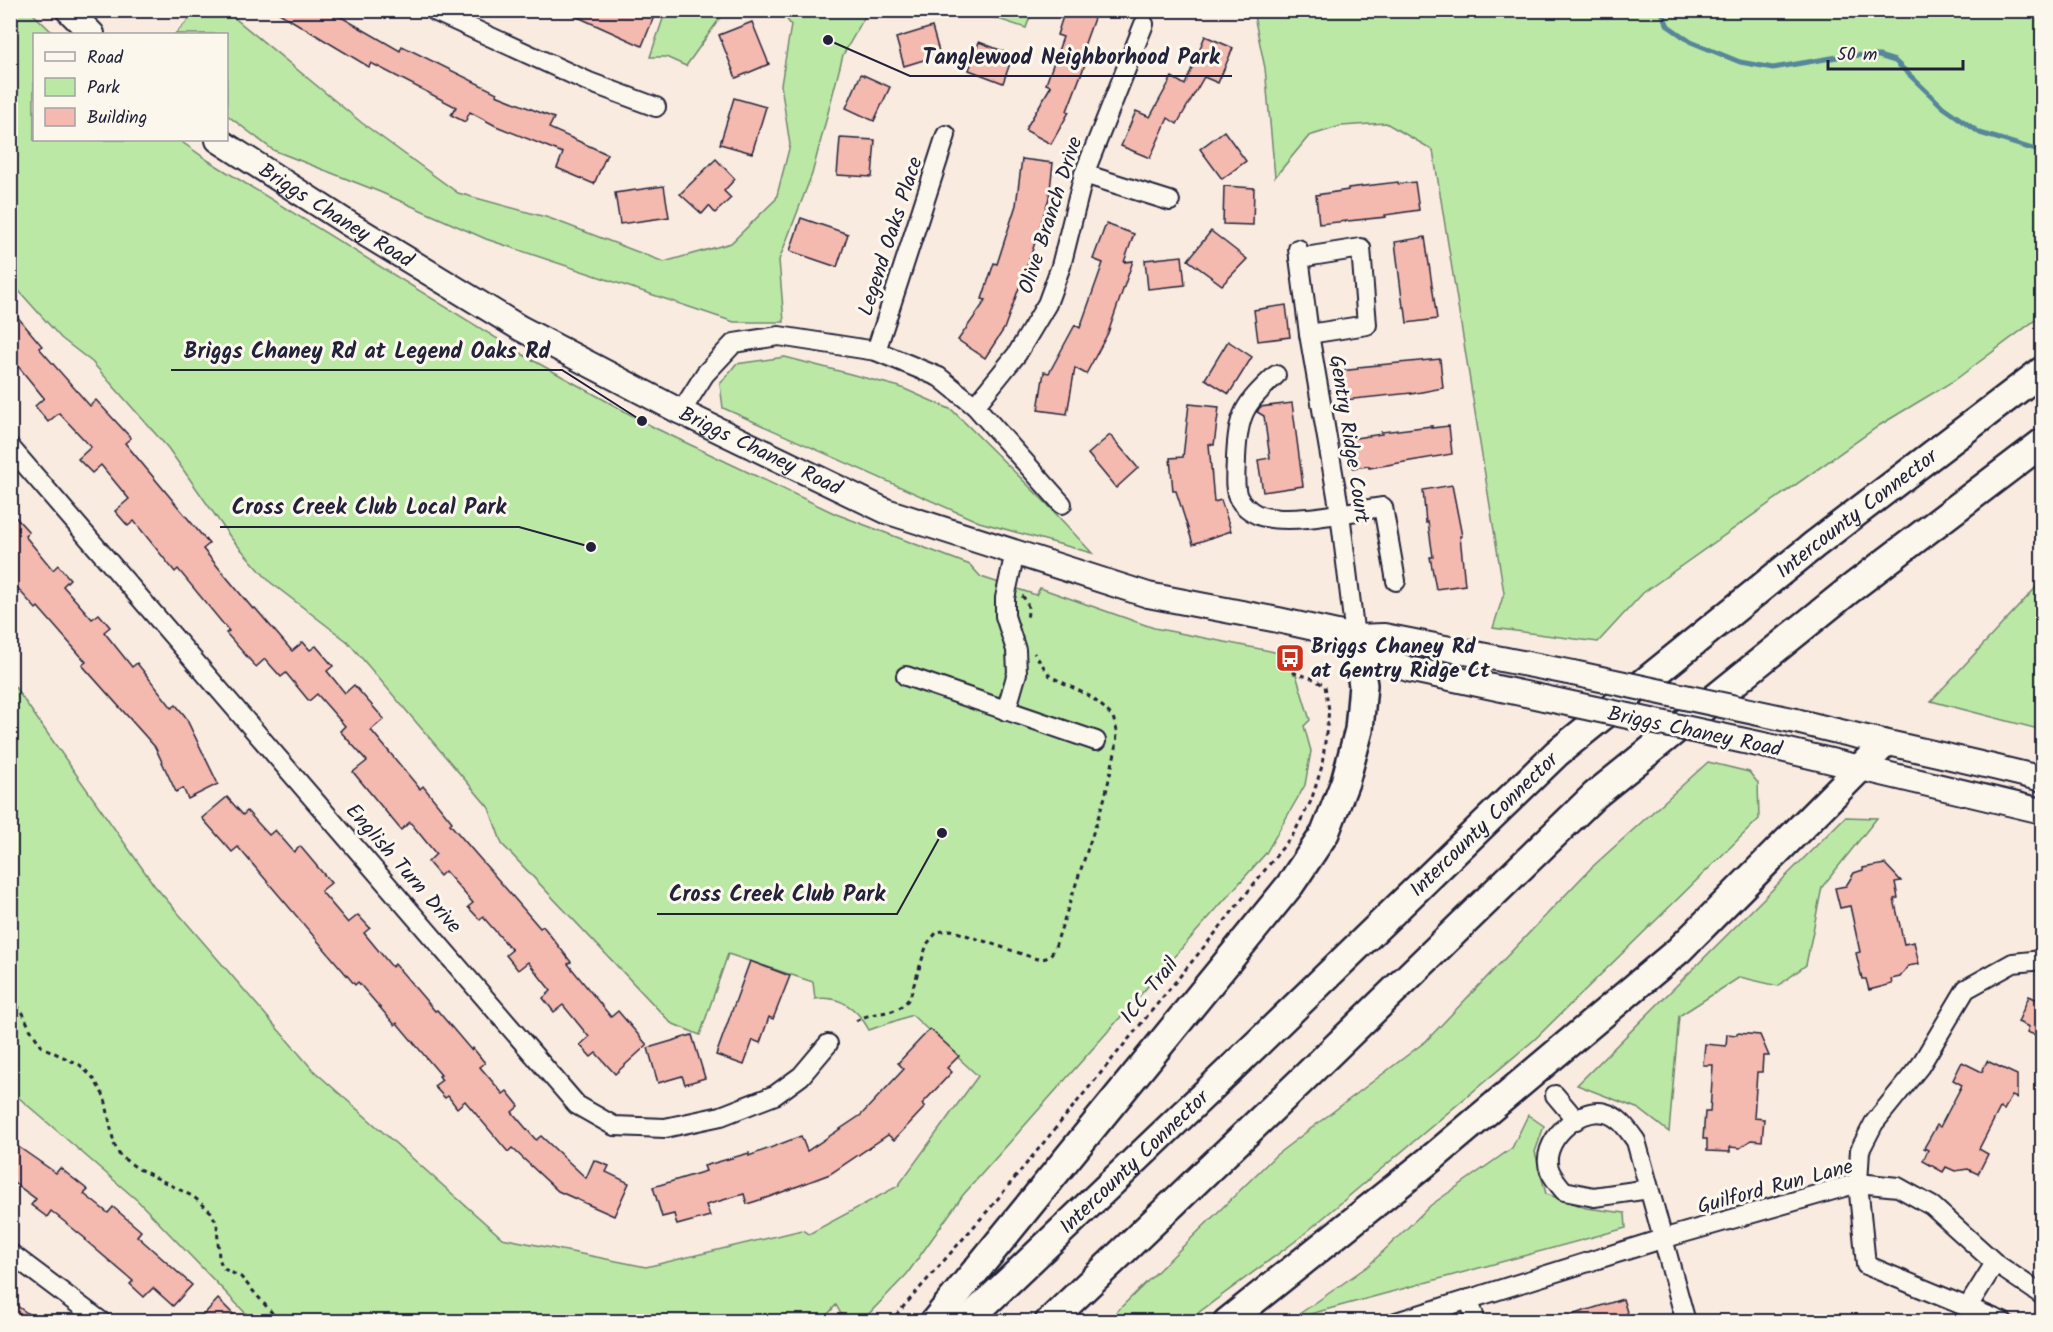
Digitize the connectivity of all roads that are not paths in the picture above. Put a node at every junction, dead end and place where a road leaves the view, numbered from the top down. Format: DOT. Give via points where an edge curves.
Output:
graph roads {
  1 [pos="68,10"];
  2 [pos="432,10"];
  3 [pos="1144,24"];
  4 [pos="91,33"];
  5 [pos="656,107"];
  6 [pos="946,135"];
  7 [pos="220,141"];
  8 [pos="1084,174"];
  9 [pos="1170,201"];
  10 [pos="1309,334"];
  11 [pos="876,351"];
  12 [pos="2043,371"];
  13 [pos="1276,375"];
  14 [pos="975,406"];
  15 [pos="681,412"];
  16 [pos="2043,443"];
  17 [pos="10,447"];
  18 [pos="1062,504"];
  19 [pos="1341,513"];
  20 [pos="1015,552"];
  21 [pos="1396,581"];
  22 [pos="1355,637"];
  23 [pos="906,676"];
  24 [pos="1006,711"];
  25 [pos="1096,741"];
  26 [pos="1884,744"];
  27 [pos="1861,769"];
  28 [pos="2043,779"];
  29 [pos="2043,811"];
  30 [pos="2043,960"];
  31 [pos="828,1044"];
  32 [pos="1556,1095"];
  33 [pos="1576,1120"];
  34 [pos="1858,1183"];
  35 [pos="1649,1190"];
  36 [pos="1662,1239"];
  37 [pos="10,1253"];
  38 [pos="1995,1263"];
  39 [pos="2043,1295"];
  40 [pos="1468,1299"];
  41 [pos="1967,1308"];
  42 [pos="102,1322"];
  43 [pos="934,1322"];
  44 [pos="966,1322"];
  45 [pos="1049,1322"];
  46 [pos="1227,1322"];
  47 [pos="1396,1322"];
  48 [pos="1476,1322"];
  49 [pos="1686,1322"];
  50 [pos="2003,1322"];
  1 -- 4 [label="main road"];
  2 -- 5 [label="street" via="589,82"];
  3 -- 8 [label="street, Olive Branch Drive"];
  6 -- 11 [label="street, Legend Oaks Place"];
  7 -- 15 [label="main road, Briggs Chaney Road" via="520,328"];
  8 -- 9 [label="street"];
  8 -- 14 [label="street, Olive Branch Drive" via="1061,266 1047,303 1017,354"];
  10 -- 10 [label="street, Gentry Ridge Court" via="1299,254 1361,248 1368,325"];
  10 -- 19 [label="street, Gentry Ridge Court"];
  11 -- 14 [label="street" via="939,377"];
  11 -- 15 [label="street" via="779,336 734,343 705,375"];
  12 -- 44 [label="highway, Intercounty Connector" via="1814,545 1557,753"];
  13 -- 19 [label="street" via="1251,398 1241,419 1235,478 1238,498 1262,517 1280,520"];
  14 -- 18 [label="street"];
  15 -- 20 [label="main road, Briggs Chaney Road" via="886,511"];
  16 -- 45 [label="highway" via="1849,590 1595,795"];
  17 -- 31 [label="street, English Turn Drive" via="577,1105 614,1126 664,1128 721,1116 775,1095 801,1076"];
  19 -- 21 [label="street" via="1383,507"];
  19 -- 22 [label="street, Gentry Ridge Court"];
  20 -- 22 [label="main road, Briggs Chaney Road" via="1148,595"];
  20 -- 24 [label="street" via="1005,616 1016,650 1017,673"];
  22 -- 26 [label="main road, Briggs Chaney Road, bridge" via="1384,636 1573,673"];
  22 -- 27 [label="main road, Briggs Chaney Road, bridge" via="1376,657 1408,669"];
  22 -- 43 [label="highway" via="1363,685 1359,730 1345,782 1325,833 1290,885"];
  23 -- 24 [label="street"];
  24 -- 25 [label="street"];
  26 -- 27 [label="highway"];
  26 -- 28 [label="main road, Briggs Chaney Road"];
  27 -- 29 [label="main road, Briggs Chaney Road"];
  27 -- 46 [label="highway" via="1679,950"];
  30 -- 34 [label="street" via="2013,963 1966,989 1920,1066 1869,1132 1860,1150"];
  32 -- 33 [label="street"];
  33 -- 35 [label="street" via="1586,1113 1605,1113 1624,1124 1635,1141"];
  33 -- 35 [label="street" via="1560,1130 1550,1150 1549,1170 1564,1191 1594,1197"];
  34 -- 36 [label="street, Guilford Run Lane"];
  34 -- 38 [label="street, Guilford Run Lane" via="1898,1187 1932,1206"];
  34 -- 41 [label="street" via="1866,1265"];
  35 -- 36 [label="street"];
  36 -- 40 [label="street, Guilford Run Lane"];
  36 -- 49 [label="street"];
  37 -- 42 [label="street"];
  38 -- 39 [label="street, Guilford Run Lane"];
  38 -- 41 [label="street"];
  40 -- 47 [label="street, Guilford Run Lane"];
  40 -- 48 [label="street"];
  41 -- 50 [label="street"];
}
